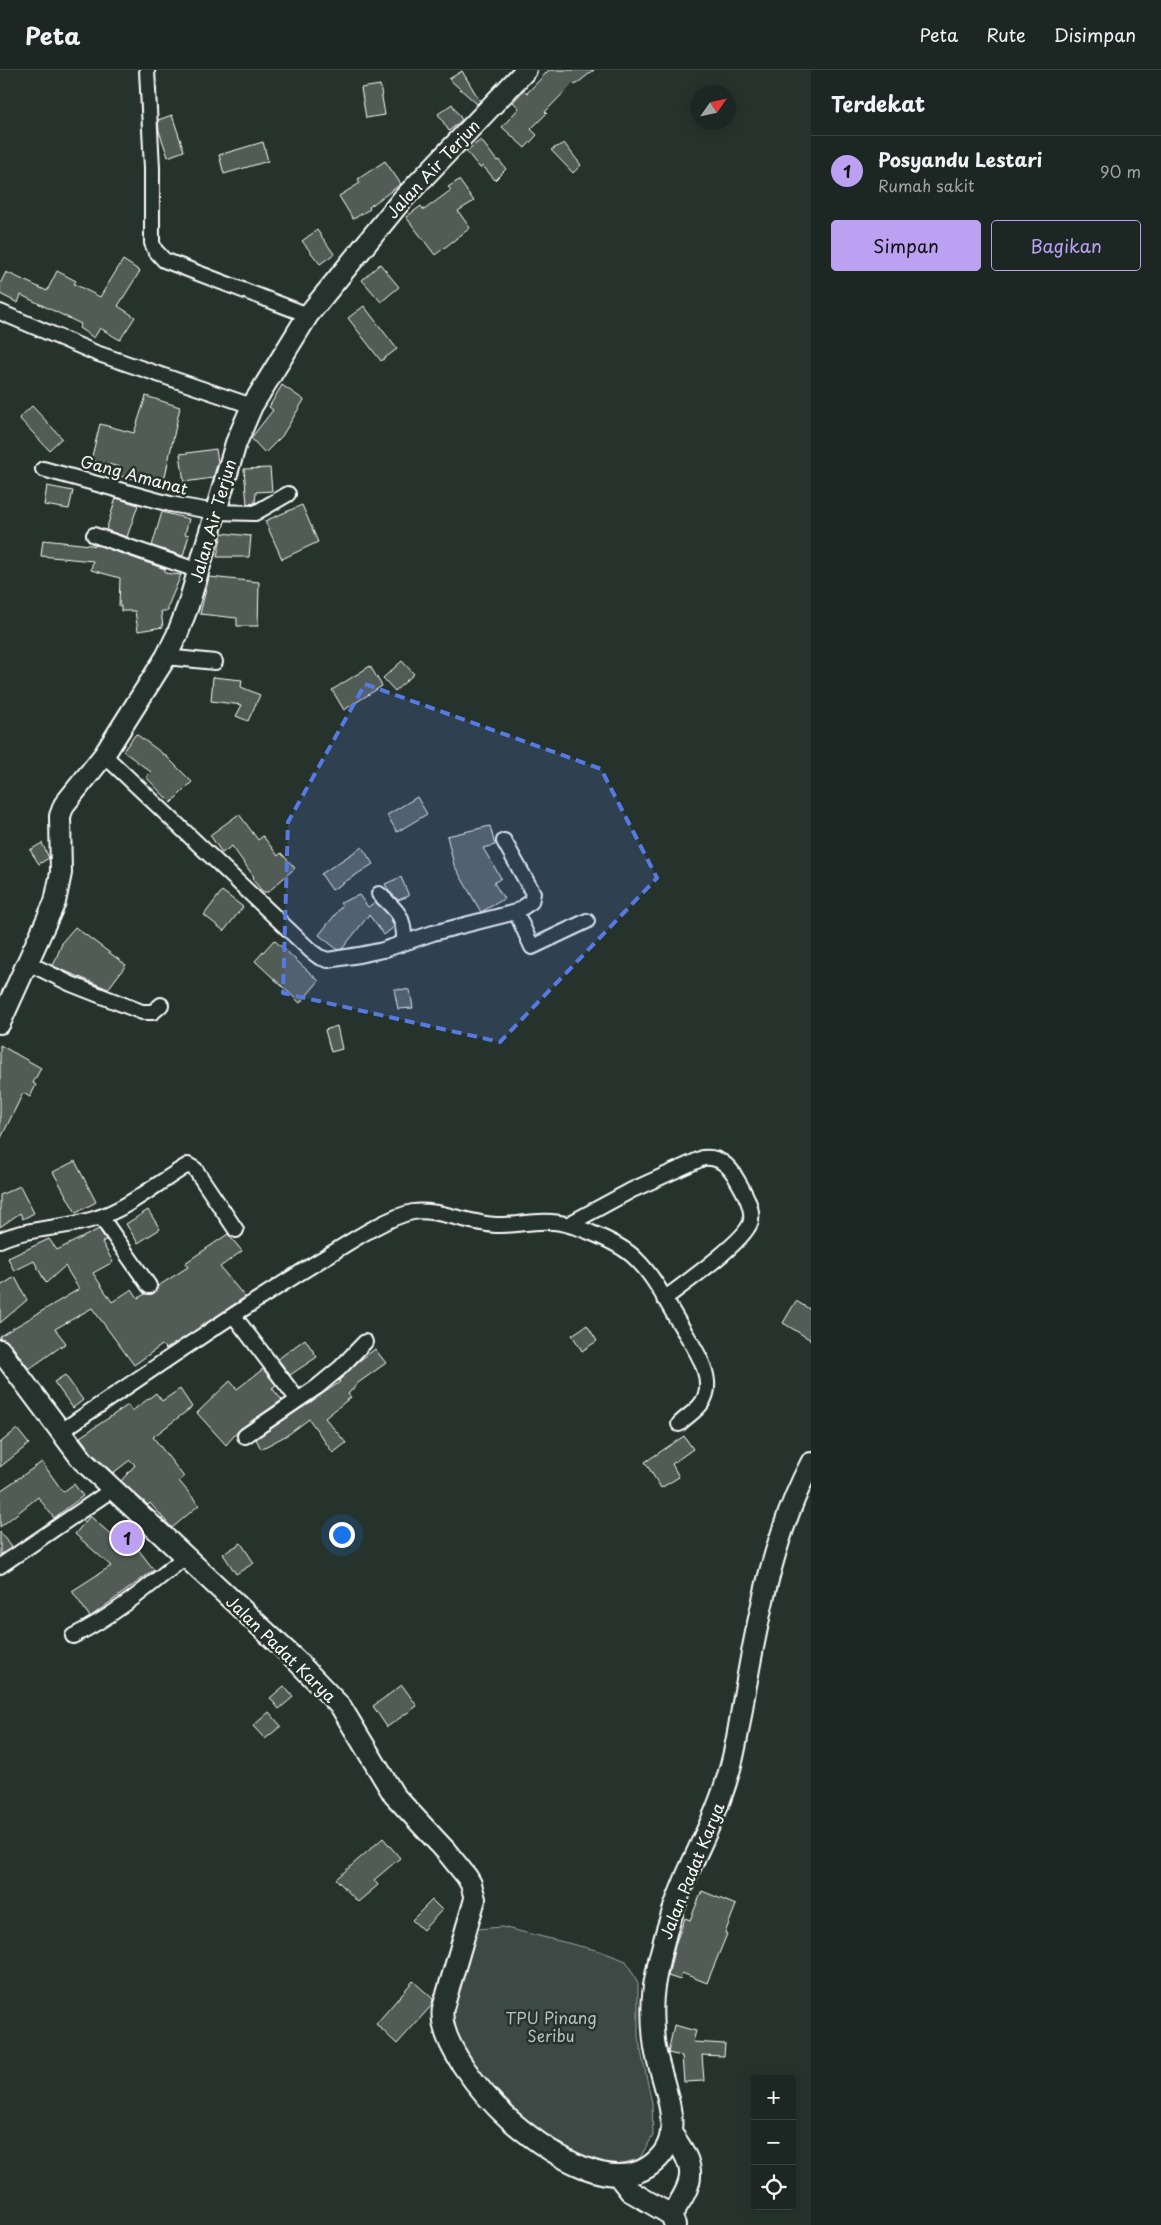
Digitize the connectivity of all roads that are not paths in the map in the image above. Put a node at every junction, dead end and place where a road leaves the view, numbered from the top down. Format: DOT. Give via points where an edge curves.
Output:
graph roads {
  1 [pos="147,70"];
  2 [pos="526,70"];
  3 [pos="0,312"];
  4 [pos="308,315"];
  5 [pos="252,406"];
  6 [pos="44,469"];
  7 [pos="288,494"];
  8 [pos="216,512"];
  9 [pos="94,535"];
  10 [pos="199,571"];
  11 [pos="166,657"];
  12 [pos="215,662"];
  13 [pos="104,755"];
  14 [pos="504,841"];
  15 [pos="380,894"];
  16 [pos="516,912"];
  17 [pos="588,921"];
  18 [pos="404,943"];
  19 [pos="28,963"];
  20 [pos="161,1005"];
  21 [pos="0,1023"];
  22 [pos="101,1217"];
  23 [pos="569,1224"];
  24 [pos="236,1230"];
  25 [pos="0,1240"];
  26 [pos="149,1286"];
  27 [pos="664,1299"];
  28 [pos="234,1316"];
  29 [pos="365,1342"];
  30 [pos="0,1350"];
  31 [pos="298,1400"];
  32 [pos="679,1424"];
  33 [pos="60,1432"];
  34 [pos="245,1436"];
  35 [pos="811,1463"];
  36 [pos="113,1489"];
  37 [pos="185,1557"];
  38 [pos="0,1566"];
  39 [pos="72,1636"];
  40 [pos="671,2133"];
  41 [pos="619,2177"];
  42 [pos="673,2220"];
  1 -- 4 [label="street" via="152,243 155,250 164,260"];
  2 -- 4 [label="main road, Jalan Air Terjun" via="401,201"];
  3 -- 5 [label="street" via="96,353"];
  4 -- 5 [label="main road, Jalan Air Terjun"];
  5 -- 8 [label="main road, Jalan Air Terjun" via="236,443"];
  6 -- 8 [label="street, Gang Amanat" via="170,504"];
  7 -- 8 [label="street, Gang Amanat" via="254,513"];
  8 -- 10 [label="main road, Jalan Air Terjun"];
  9 -- 10 [label="street"];
  10 -- 11 [label="main road, Jalan Air Terjun" via="184,620"];
  11 -- 12 [label="street"];
  11 -- 13 [label="main road, Jalan Air Terjun"];
  13 -- 18 [label="street" via="319,957 339,959"];
  13 -- 19 [label="main road, Jalan Air Terjun" via="62,810 60,882 55,902"];
  14 -- 16 [label="street" via="533,893 531,902"];
  15 -- 18 [label="street" via="403,922"];
  16 -- 17 [label="street" via="532,946"];
  16 -- 18 [label="street"];
  19 -- 20 [label="street" via="142,1012 153,1012"];
  19 -- 21 [label="main road, Jalan Air Terjun"];
  22 -- 24 [label="street" via="191,1166"];
  22 -- 25 [label="street"];
  22 -- 26 [label="street"];
  23 -- 27 [label="street" via="631,1254"];
  23 -- 27 [label="street" via="632,1190 703,1158 712,1157 726,1164 746,1195 752,1218 749,1227 736,1243"];
  23 -- 28 [label="street" via="550,1221 487,1225 422,1211 411,1212 338,1250"];
  27 -- 32 [label="street" via="703,1365 707,1380 701,1404"];
  28 -- 31 [label="street"];
  28 -- 33 [label="street"];
  29 -- 31 [label="street" via="340,1368"];
  30 -- 33 [label="main road, Jalan Padat Karya"];
  31 -- 34 [label="street"];
  33 -- 36 [label="main road, Jalan Padat Karya"];
  35 -- 40 [label="main road, Jalan Padat Karya" via="785,1526 768,1581 730,1770 683,1885 658,1964 653,1994 653,2029 658,2066 671,2117"];
  36 -- 37 [label="main road, Jalan Padat Karya"];
  36 -- 38 [label="street"];
  37 -- 39 [label="street" via="127,1604"];
  37 -- 41 [label="main road, Jalan Padat Karya" via="295,1659 341,1707 394,1794 471,1884 474,1904 442,2014 447,2037 458,2056 489,2098 532,2137 573,2162"];
  40 -- 41 [label="main road" via="667,2147 657,2160 638,2172"];
  40 -- 42 [label="main road" via="689,2159 692,2174"];
  41 -- 42 [label="main road" via="638,2196"];
}
